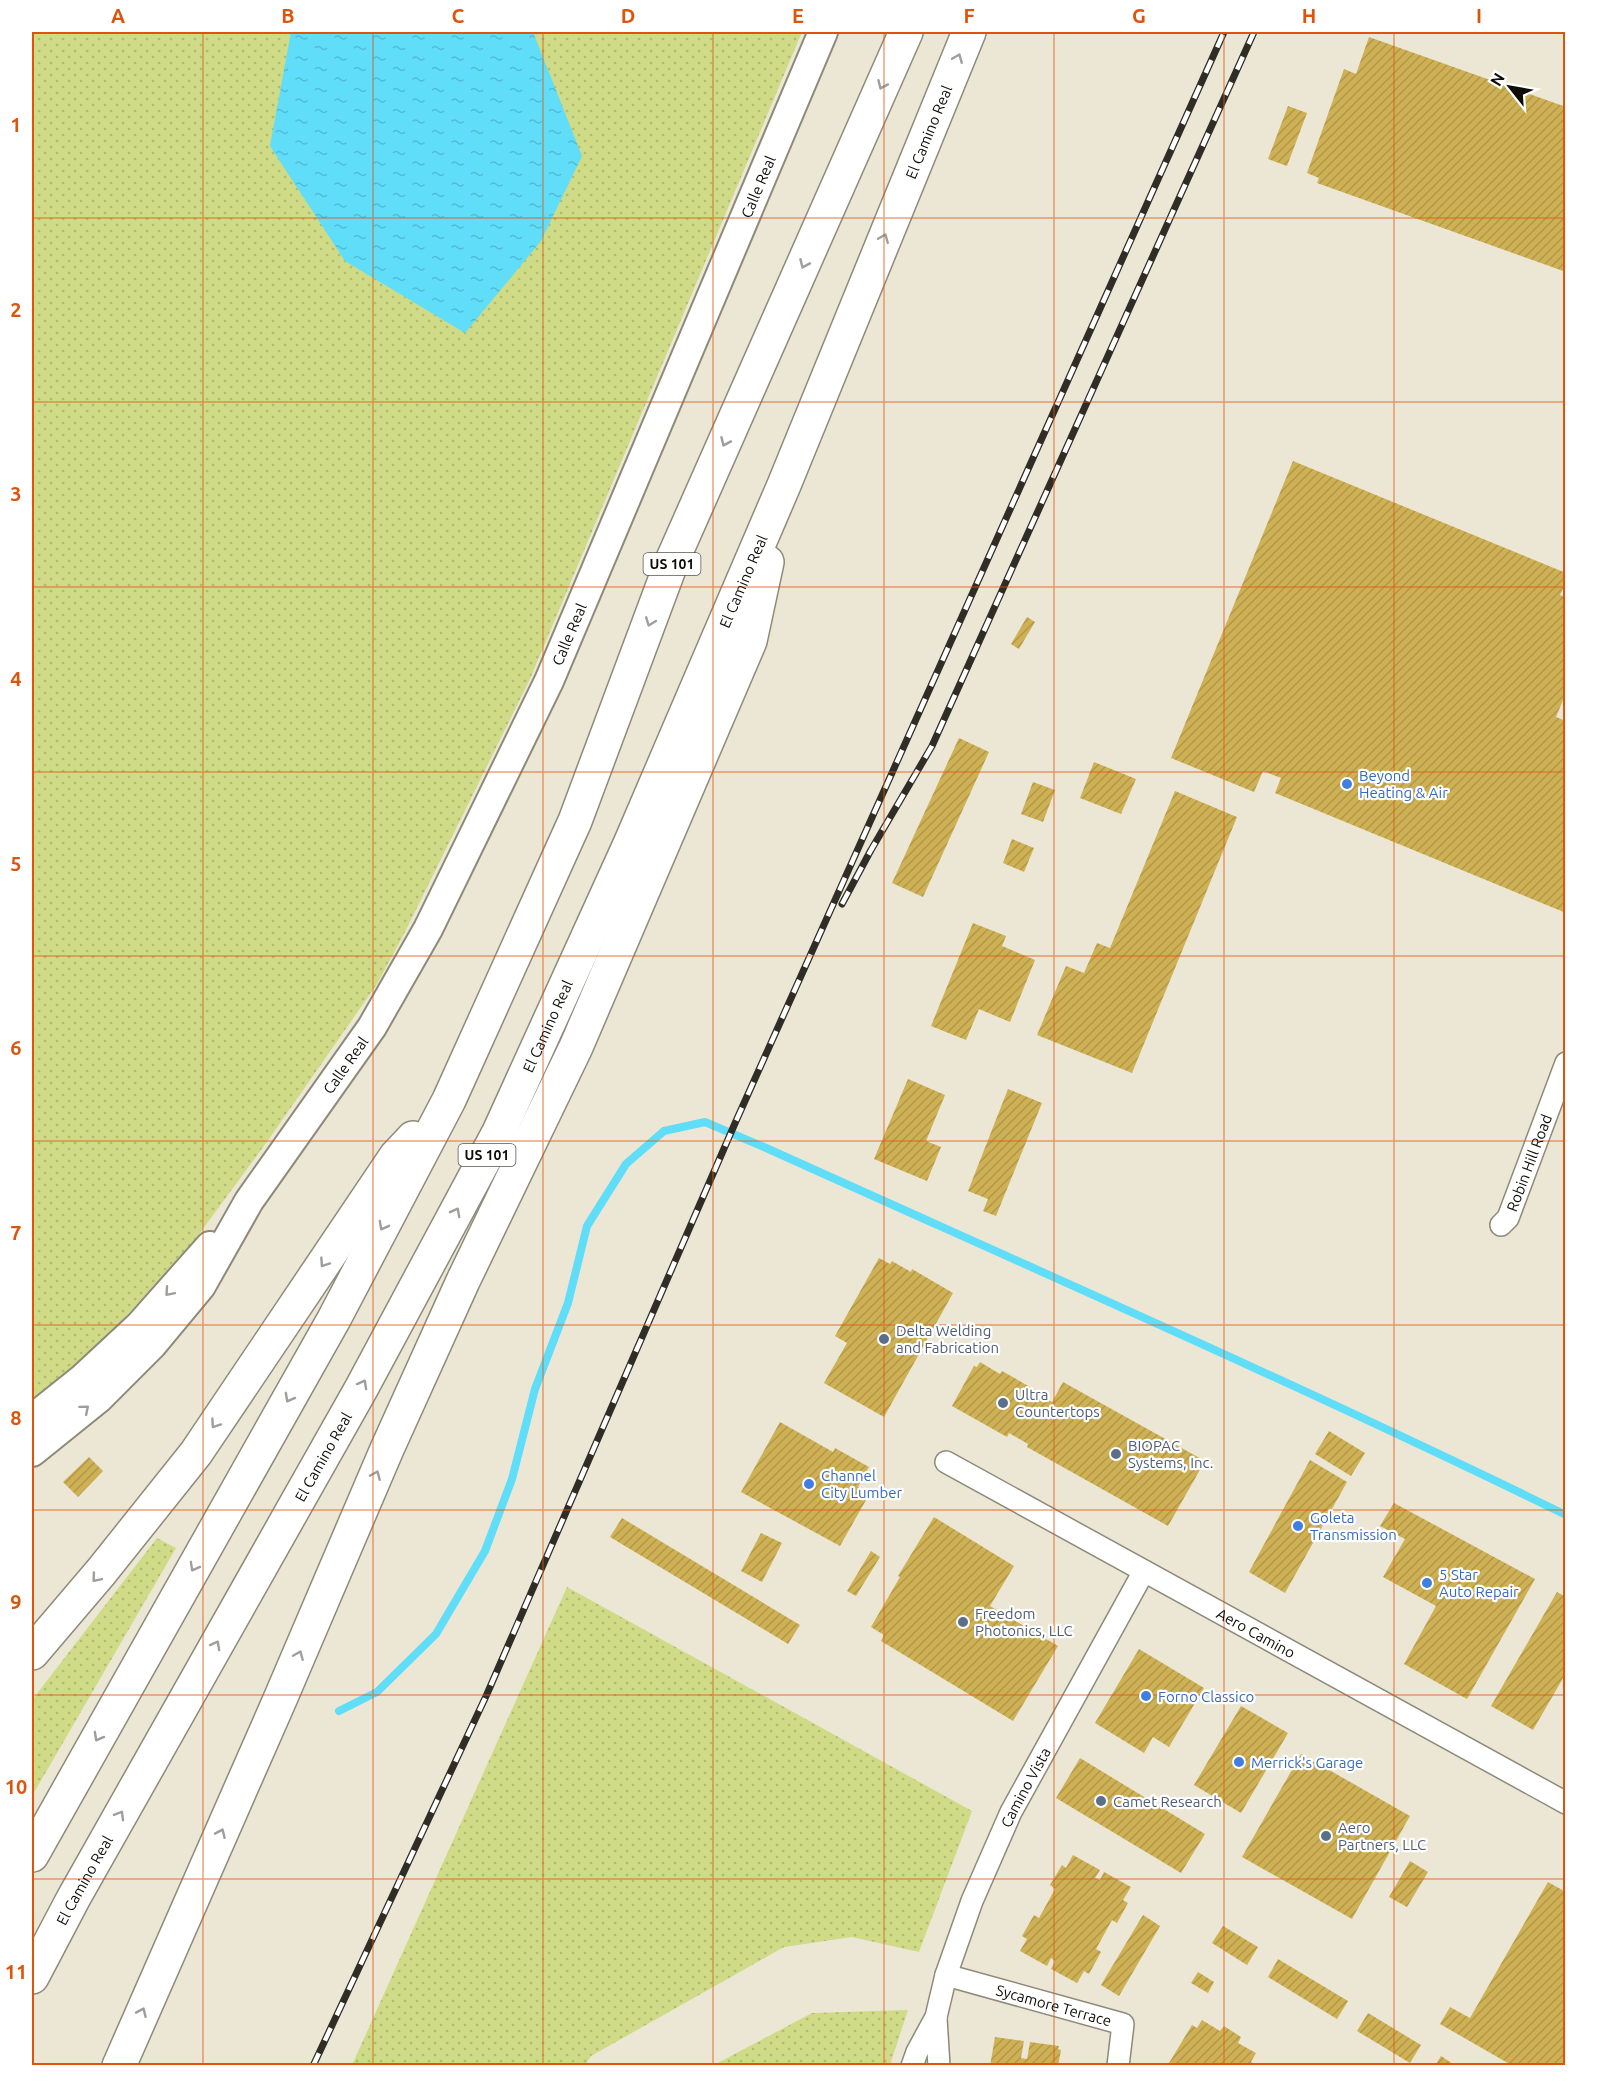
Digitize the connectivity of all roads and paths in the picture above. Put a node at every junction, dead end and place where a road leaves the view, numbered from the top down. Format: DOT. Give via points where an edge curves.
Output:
graph roads {
  1 [pos="823,32"];
  2 [pos="906,32"];
  3 [pos="969,32"];
  4 [pos="784,485"];
  5 [pos="1566,1064"];
  6 [pos="449,1100"];
  7 [pos="249,1201"];
  8 [pos="1501,1225"];
  9 [pos="32,1419"];
  10 [pos="32,1452"];
  11 [pos="946,1462"];
  12 [pos="1144,1571"];
  13 [pos="32,1653"];
  14 [pos="1566,1803"];
  15 [pos="32,1855"];
  16 [pos="946,1975"];
  17 [pos="32,1977"];
  18 [pos="936,2018"];
  19 [pos="119,2066"];
  20 [pos="912,2066"];
  21 [pos="939,2066"];
  22 [pos="1118,2066"];
  1 -- 7 [label="main road, Calle Real" via="549,681 434,919 372,1027"];
  2 -- 6 [label="highway, US 101, one-way" via="672,561 575,821"];
  4 -- 3 [label="highway, El Camino Real / US 101, one-way"];
  17 -- 4 [label="highway, El Camino Real / US 101, one-way" via="500,1132 630,844"];
  19 -- 4 [label="highway, one-way" via="387,1449 576,1047 750,641"];
  5 -- 8 [label="street, Robin Hill Road" via="1508,1218"];
  6 -- 13 [label="highway, one-way" via="396,1156 196,1453"];
  6 -- 15 [label="highway, US 101, one-way" via="334,1319"];
  7 -- 9 [label="main road, Calle Real, one-way" via="139,1326"];
  10 -- 7 [label="main road, Calle Real, one-way" via="99,1398 152,1345 201,1286"];
  11 -- 12 [label="street, Aero Camino"];
  12 -- 14 [label="street, Aero Camino"];
  12 -- 16 [label="street, Camino Vista" via="1011,1812 972,1901"];
  16 -- 18 [label="street, Camino Vista"];
  16 -- 22 [label="street, Sycamore Terrace" via="1123,2024"];
  18 -- 20 [label="street, Camino Vista"];
  18 -- 21 [label="street, Camino Vista"];
}
